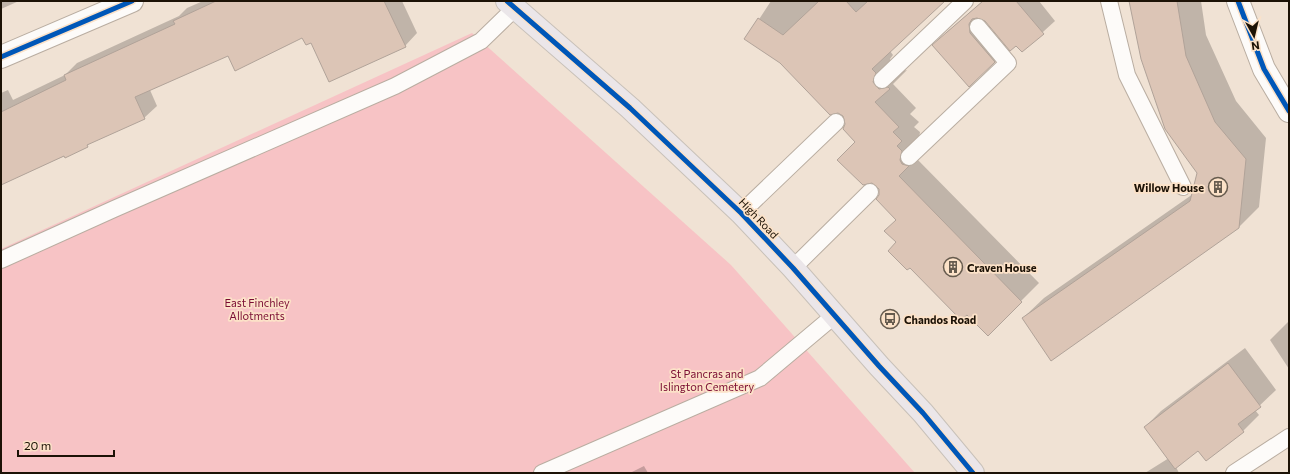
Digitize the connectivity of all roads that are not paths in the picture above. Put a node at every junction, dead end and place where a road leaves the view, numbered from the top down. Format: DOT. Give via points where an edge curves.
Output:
graph roads {
  1 [pos="132,1"];
  2 [pos="965,1"];
  3 [pos="1109,1"];
  4 [pos="1238,1"];
  5 [pos="511,4"];
  6 [pos="978,27"];
  7 [pos="1,58"];
  8 [pos="882,80"];
  9 [pos="1289,112"];
  10 [pos="836,122"];
  11 [pos="909,157"];
  12 [pos="1183,186"];
  13 [pos="870,192"];
  14 [pos="741,213"];
  15 [pos="1,260"];
  16 [pos="793,268"];
  17 [pos="836,315"];
  18 [pos="1289,437"];
  19 [pos="542,473"];
  20 [pos="973,473"];
  21 [pos="1234,473"];
  1 -- 7 [label="street"];
  2 -- 8 [label="lane"];
  3 -- 12 [label="lane" via="1127,75"];
  4 -- 9 [label="street" via="1264,69"];
  5 -- 14 [label="main road, High Road" via="630,108"];
  5 -- 15 [label="lane" via="481,41 395,86"];
  6 -- 11 [label="lane" via="1008,63"];
  10 -- 14 [label="lane"];
  13 -- 16 [label="lane"];
  14 -- 16 [label="main road, High Road"];
  16 -- 17 [label="main road, High Road"];
  17 -- 19 [label="lane" via="760,378"];
  17 -- 20 [label="main road, High Road"];
  18 -- 21 [label="lane"];
}
